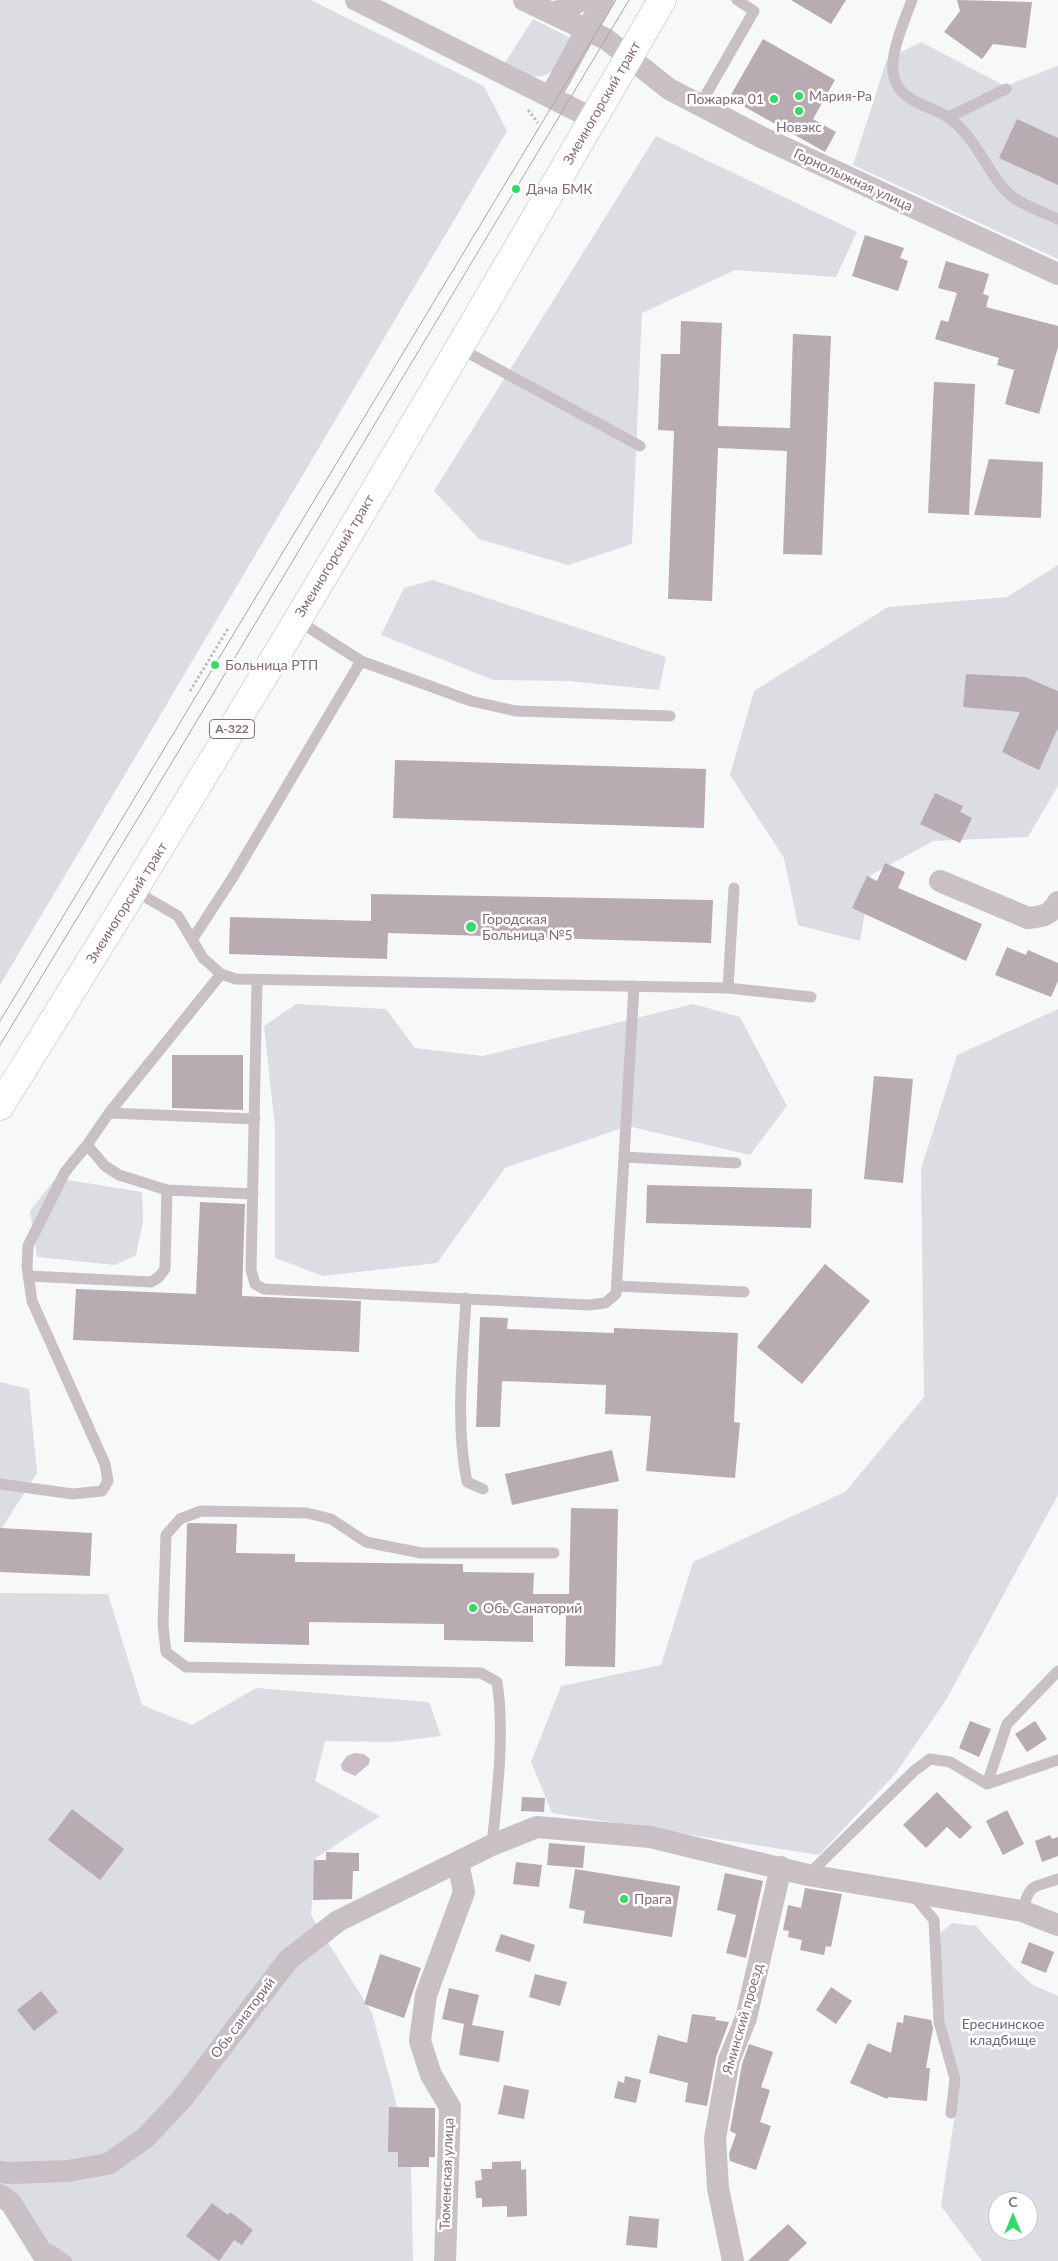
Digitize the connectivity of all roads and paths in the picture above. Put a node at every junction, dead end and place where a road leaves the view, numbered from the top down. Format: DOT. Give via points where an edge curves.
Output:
graph roads {
  1 [pos="356,0"];
  2 [pos="524,0"];
  3 [pos="580,0"];
  4 [pos="603,0"];
  5 [pos="662,0"];
  6 [pos="737,0"];
  7 [pos="912,0"];
  8 [pos="552,13"];
  9 [pos="587,30"];
  10 [pos="629,57"];
  11 [pos="1006,90"];
  12 [pos="550,97"];
  13 [pos="700,105"];
  14 [pos="948,118"];
  15 [pos="594,119"];
  16 [pos="1058,219"];
  17 [pos="1058,274"];
  18 [pos="459,348"];
  19 [pos="640,446"];
  20 [pos="297,620"];
  21 [pos="229,627"];
  22 [pos="361,661"];
  23 [pos="190,691"];
  24 [pos="670,716"];
  25 [pos="940,881"];
  26 [pos="734,888"];
  27 [pos="135,891"];
  28 [pos="1058,902"];
  29 [pos="192,940"];
  30 [pos="221,974"];
  31 [pos="256,981"];
  32 [pos="634,986"];
  33 [pos="728,988"];
  34 [pos="812,997"];
  35 [pos="0,1106"];
  36 [pos="109,1112"];
  37 [pos="255,1119"];
  38 [pos="88,1145"];
  39 [pos="624,1157"];
  40 [pos="736,1163"];
  41 [pos="167,1190"];
  42 [pos="253,1194"];
  43 [pos="29,1276"];
  44 [pos="617,1286"];
  45 [pos="744,1292"];
  46 [pos="466,1298"];
  47 [pos="0,1484"];
  48 [pos="483,1489"];
  49 [pos="554,1553"];
  50 [pos="1058,1671"];
  51 [pos="1058,1760"];
  52 [pos="987,1784"];
  53 [pos="492,1845"];
  54 [pos="458,1862"];
  55 [pos="781,1867"];
  56 [pos="808,1875"];
  57 [pos="1058,1880"];
  58 [pos="910,1892"];
  59 [pos="1022,1912"];
  60 [pos="1058,1925"];
  61 [pos="951,2114"];
  62 [pos="0,2172"];
  63 [pos="0,2195"];
  64 [pos="42,2254"];
  65 [pos="67,2261"];
  66 [pos="445,2261"];
  67 [pos="733,2261"];
  1 -- 12 [label="street"];
  2 -- 8 [label="street, Горнолыжная улица"];
  3 -- 8 [label="street" via="571,8"];
  4 -- 9 [label="street"];
  5 -- 10 [label="highway, Змеиногорский тракт / А-322"];
  6 -- 13 [label="lane" via="754,11"];
  7 -- 14 [label="lane" via="894,54 893,75 904,95"];
  8 -- 9 [label="street, Горнолыжная улица"];
  9 -- 10 [label="street, Горнолыжная улица" via="606,39"];
  9 -- 12 [label="street"];
  10 -- 13 [label="street, Горнолыжная улица" via="669,90"];
  10 -- 15 [label="highway, Змеиногорский тракт / А-322"];
  11 -- 14 [label="lane"];
  12 -- 15 [label="street"];
  13 -- 17 [label="street, Горнолыжная улица" via="833,172"];
  14 -- 16 [label="lane" via="979,150 1016,200"];
  15 -- 18 [label="highway, Змеиногорский тракт / А-322"];
  18 -- 19 [label="lane"];
  18 -- 20 [label="highway, Змеиногорский тракт / А-322"];
  20 -- 22 [label="lane"];
  20 -- 27 [label="highway, Змеиногорский тракт / А-322"];
  21 -- 23 [label="path"];
  22 -- 24 [label="lane" via="471,701 516,710"];
  22 -- 29 [label="lane"];
  25 -- 28 [label="street" via="1028,918 1042,917 1053,911"];
  26 -- 33 [label="lane"];
  27 -- 29 [label="lane" via="178,916"];
  27 -- 35 [label="highway, Змеиногорский тракт / А-322"];
  29 -- 30 [label="lane" via="203,958"];
  30 -- 31 [label="lane"];
  30 -- 36 [label="lane"];
  31 -- 32 [label="lane"];
  31 -- 37 [label="lane"];
  32 -- 33 [label="lane"];
  32 -- 39 [label="lane"];
  33 -- 34 [label="lane"];
  36 -- 37 [label="lane"];
  36 -- 38 [label="lane"];
  37 -- 42 [label="lane"];
  38 -- 41 [label="lane" via="105,1166 119,1175"];
  38 -- 43 [label="lane" via="65,1172 28,1246"];
  39 -- 40 [label="lane"];
  39 -- 44 [label="lane"];
  41 -- 42 [label="lane"];
  41 -- 43 [label="lane" via="165,1268 159,1277 150,1282"];
  42 -- 46 [label="lane" via="251,1270 255,1284 264,1289"];
  43 -- 47 [label="lane" via="32,1301 105,1464 108,1481 102,1491 73,1494"];
  44 -- 45 [label="lane"];
  44 -- 46 [label="lane" via="616,1294 605,1303 589,1305"];
  46 -- 48 [label="lane" via="460,1420 463,1460 467,1482"];
  49 -- 53 [label="lane" via="421,1552 366,1542 331,1519 307,1513 201,1511 180,1519 166,1535 163,1625 166,1652 186,1667 481,1673 497,1682 500,1702 497,1802"];
  50 -- 52 [label="lane" via="1007,1724"];
  51 -- 52 [label="lane"];
  52 -- 56 [label="lane" via="950,1762 930,1759"];
  53 -- 54 [label="street, Обь санаторий"];
  53 -- 55 [label="street, Обь санаторий" via="537,1826 650,1837"];
  54 -- 62 [label="street, Обь санаторий" via="338,1921 288,1960 182,2099 145,2138 108,2164 68,2171"];
  54 -- 66 [label="street, Тюменская улица" via="464,1892 426,1995 420,2041 431,2076 450,2107"];
  55 -- 56 [label="street, Обь санаторий"];
  55 -- 67 [label="street, Яминский проезд" via="746,2018 729,2060 715,2138 718,2188"];
  56 -- 58 [label="street, Обь санаторий"];
  57 -- 59 [label="lane" via="1034,1886 1028,1892"];
  58 -- 59 [label="street, Обь санаторий"];
  58 -- 61 [label="lane" via="934,1920 939,2022 955,2079"];
  59 -- 60 [label="street, Обь санаторий"];
  63 -- 64 [label="street" via="11,2204"];
  64 -- 65 [label="lane" via="51,2250"];
}
